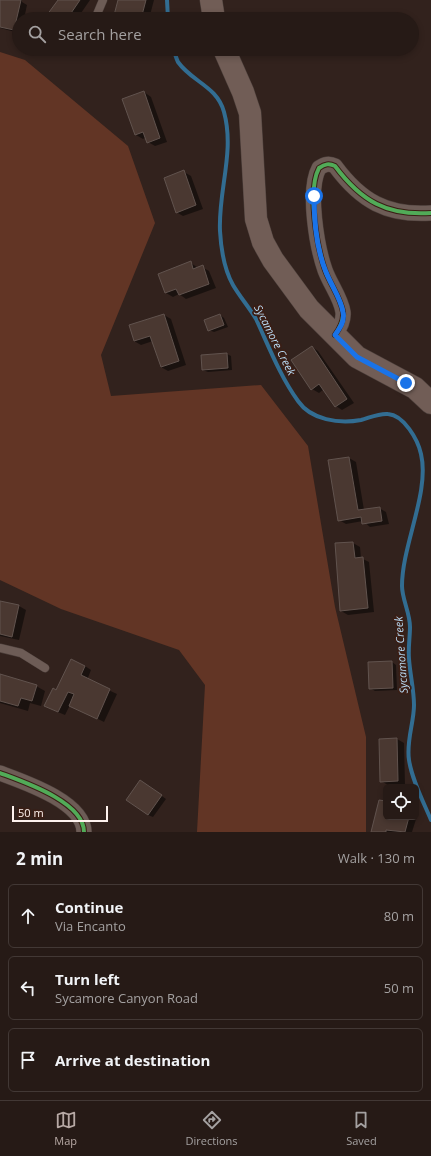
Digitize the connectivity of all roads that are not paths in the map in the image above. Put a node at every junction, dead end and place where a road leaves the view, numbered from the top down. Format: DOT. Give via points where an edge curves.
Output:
graph roads {
  1 [pos="103,0"];
  2 [pos="211,0"];
  3 [pos="98,12"];
  4 [pos="213,12"];
  5 [pos="227,56"];
  6 [pos="431,213"];
  7 [pos="335,335"];
  8 [pos="431,403"];
  9 [pos="0,648"];
  10 [pos="45,668"];
  11 [pos="0,773"];
  12 [pos="84,832"];
  1 -- 3 [label="lane"];
  2 -- 4 [label="main road"];
  5 -- 7 [label="main road" via="250,112 254,159 254,207 263,242 279,270"];
  6 -- 7 [label="street" via="386,208 359,193 336,166 324,164 319,168 314,196 314,222 318,247 325,271 343,311 344,320"];
  7 -- 8 [label="main road" via="357,357 415,388"];
  9 -- 10 [label="lane" via="21,653"];
  11 -- 12 [label="street" via="67,804 79,815"];
}
